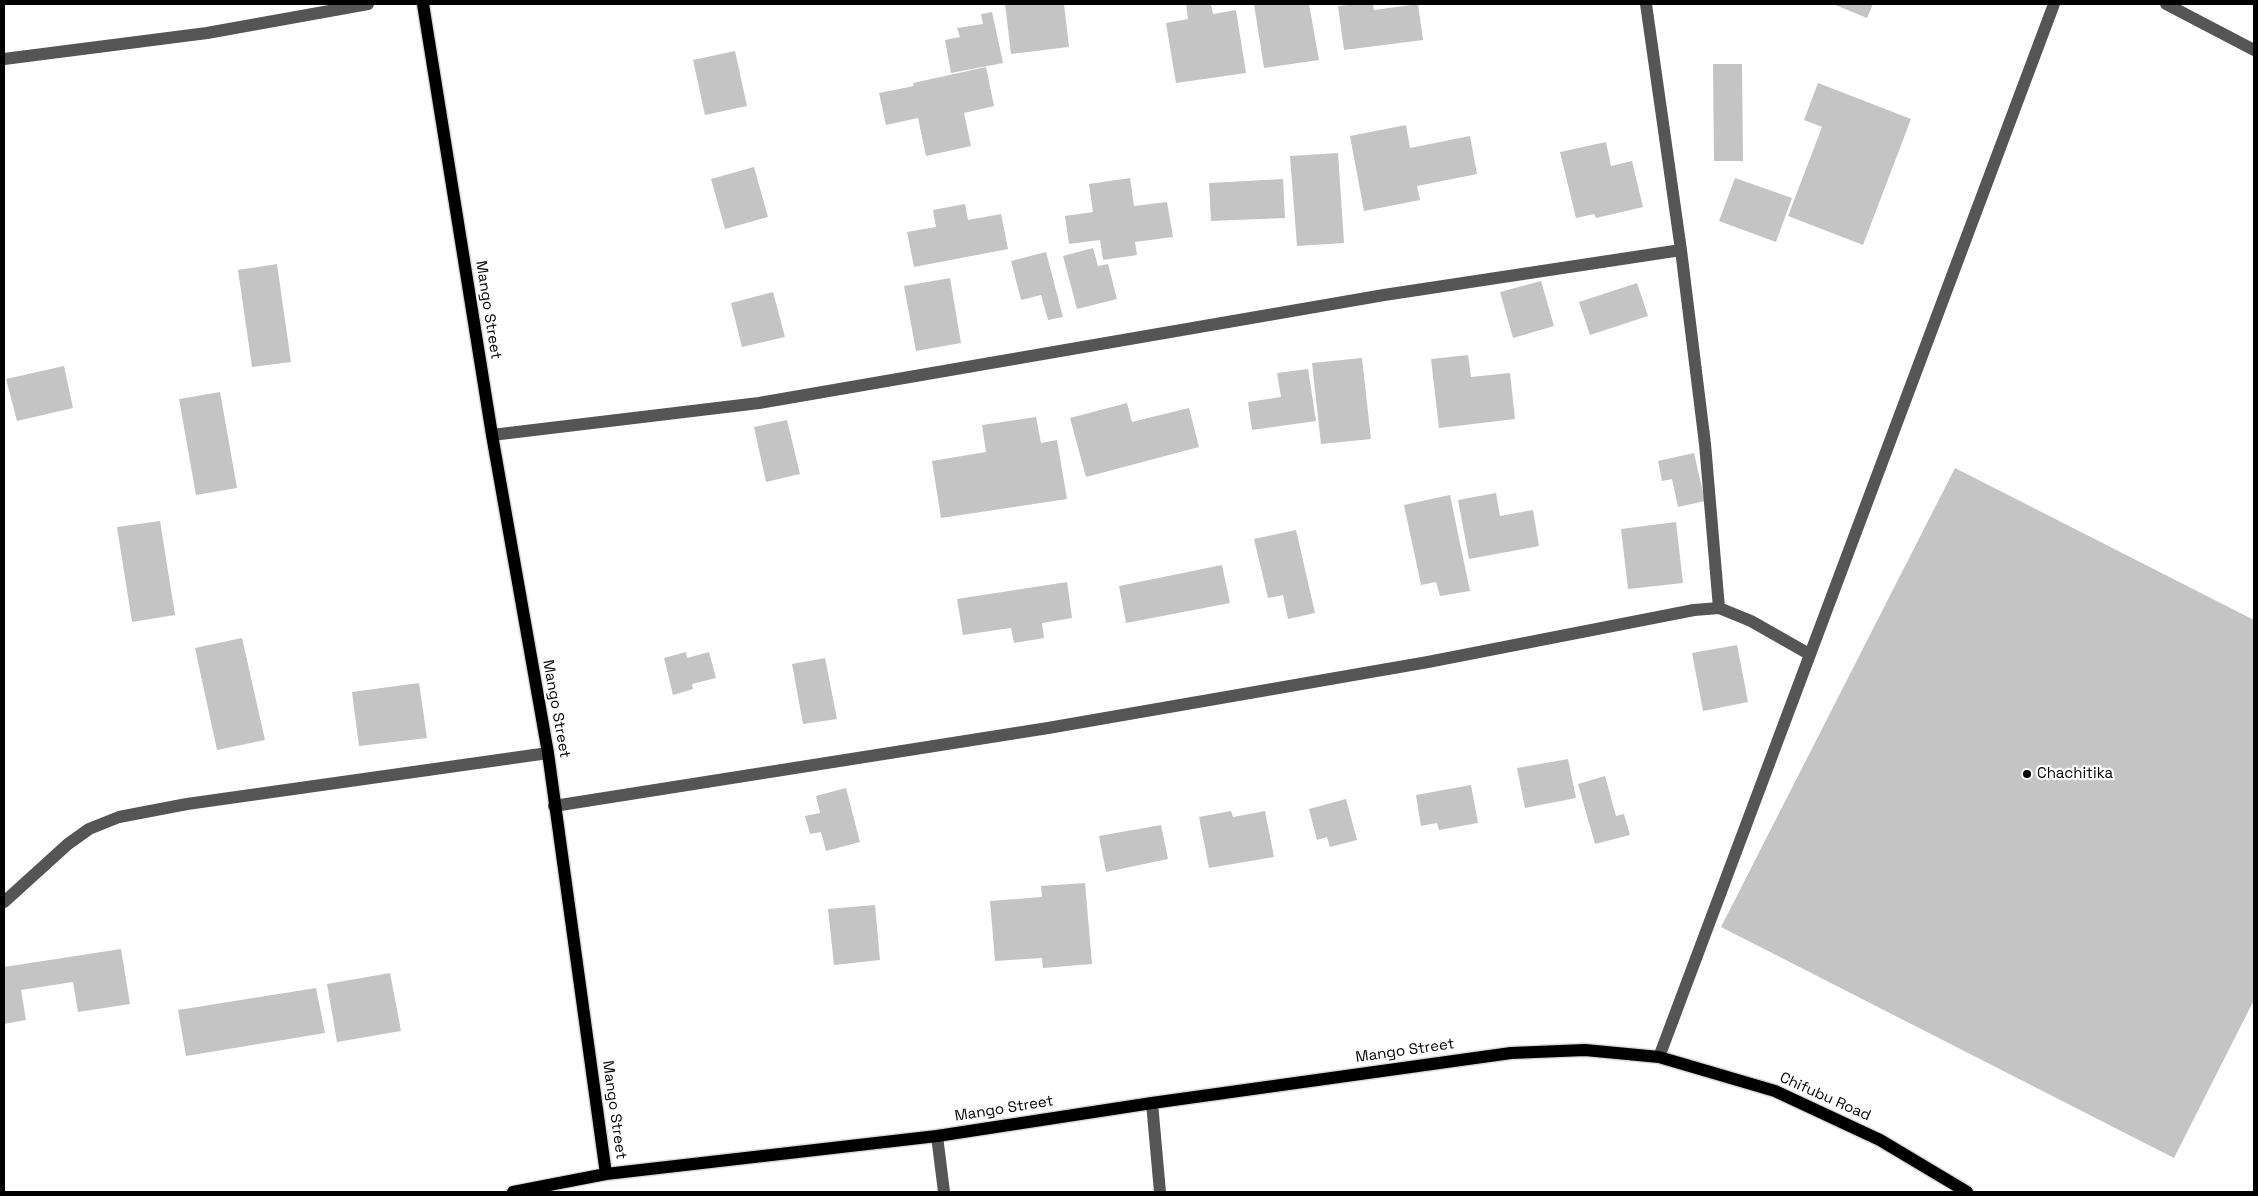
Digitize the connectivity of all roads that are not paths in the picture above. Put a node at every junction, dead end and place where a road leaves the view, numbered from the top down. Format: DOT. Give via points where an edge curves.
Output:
graph roads {
  1 [pos="368,4"];
  2 [pos="423,4"];
  3 [pos="1646,4"];
  4 [pos="2054,4"];
  5 [pos="2166,4"];
  6 [pos="2254,50"];
  7 [pos="4,59"];
  8 [pos="1681,250"];
  9 [pos="492,435"];
  10 [pos="1719,608"];
  11 [pos="1810,654"];
  12 [pos="548,752"];
  13 [pos="554,806"];
  14 [pos="4,902"];
  15 [pos="1658,1057"];
  16 [pos="1152,1103"];
  17 [pos="937,1136"];
  18 [pos="606,1174"];
  19 [pos="512,1192"];
  20 [pos="944,1192"];
  21 [pos="1160,1192"];
  22 [pos="1967,1192"];
  1 -- 7 [label="street" via="207,33"];
  2 -- 9 [label="main road, Mango Street"];
  3 -- 8 [label="street"];
  4 -- 11 [label="street"];
  5 -- 6 [label="street"];
  8 -- 9 [label="street" via="1384,295 759,403"];
  8 -- 10 [label="street" via="1705,444"];
  9 -- 12 [label="main road, Mango Street"];
  10 -- 11 [label="street" via="1751,621"];
  10 -- 13 [label="street" via="1058,726"];
  11 -- 15 [label="street"];
  12 -- 13 [label="main road, Mango Street"];
  12 -- 14 [label="street" via="187,804 119,817 89,829 68,844"];
  13 -- 18 [label="main road, Mango Street"];
  15 -- 16 [label="main road, Mango Street" via="1585,1050 1511,1053"];
  15 -- 22 [label="main road, Chifubu Road" via="1775,1091 1880,1140"];
  16 -- 17 [label="main road, Mango Street"];
  16 -- 21 [label="street"];
  17 -- 18 [label="main road, Mango Street"];
  17 -- 20 [label="street"];
  18 -- 19 [label="main road"];
}
